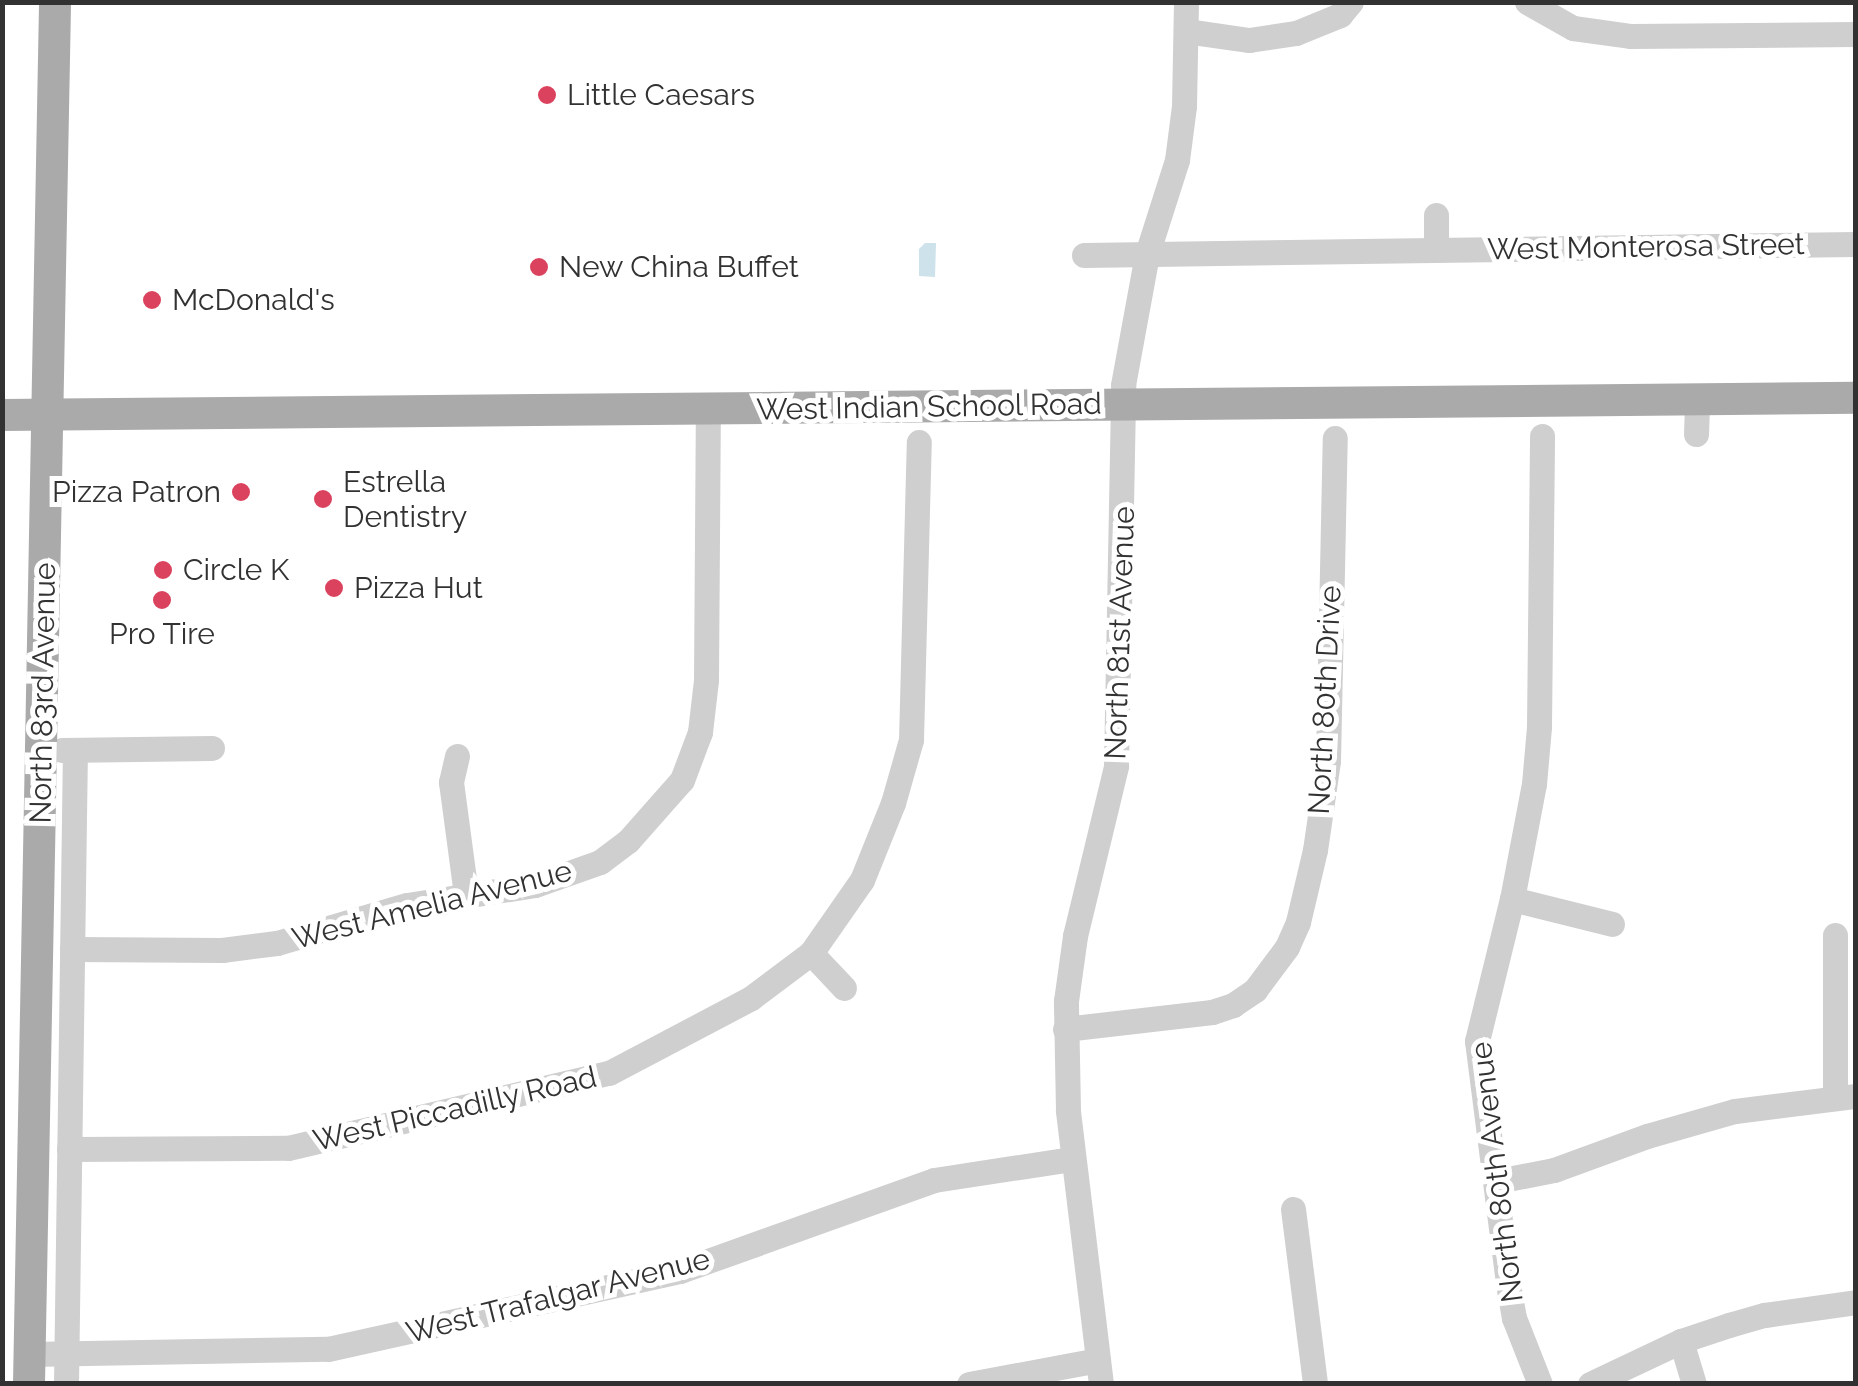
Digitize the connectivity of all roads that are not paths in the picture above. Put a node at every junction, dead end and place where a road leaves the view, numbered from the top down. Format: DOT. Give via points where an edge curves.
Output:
graph roads {
  1 [pos="55,2"];
  2 [pos="1186,2"];
  3 [pos="1351,2"];
  4 [pos="1527,2"];
  5 [pos="1186,31"];
  6 [pos="1856,34"];
  7 [pos="1436,216"];
  8 [pos="1856,244"];
  9 [pos="1436,249"];
  10 [pos="1147,254"];
  11 [pos="1084,256"];
  12 [pos="1696,398"];
  13 [pos="1856,398"];
  14 [pos="1122,406"];
  15 [pos="708,410"];
  16 [pos="2,415"];
  17 [pos="48,415"];
  18 [pos="1696,434"];
  19 [pos="1542,436"];
  20 [pos="1335,438"];
  21 [pos="919,442"];
  22 [pos="212,748"];
  23 [pos="41,750"];
  24 [pos="75,750"];
  25 [pos="457,756"];
  26 [pos="466,894"];
  27 [pos="1512,899"];
  28 [pos="1612,924"];
  29 [pos="1835,935"];
  30 [pos="72,949"];
  31 [pos="811,952"];
  32 [pos="844,988"];
  33 [pos="1065,1029"];
  34 [pos="1845,1097"];
  35 [pos="69,1148"];
  36 [pos="1072,1159"];
  37 [pos="1497,1181"];
  38 [pos="1293,1209"];
  39 [pos="1856,1302"];
  40 [pos="1681,1340"];
  41 [pos="66,1354"];
  42 [pos="29,1369"];
  43 [pos="1099,1372"];
  44 [pos="66,1384"];
  45 [pos="969,1384"];
  46 [pos="1314,1384"];
  47 [pos="1540,1384"];
  48 [pos="1590,1384"];
  49 [pos="1694,1384"];
  1 -- 17 [label="main road, North 83rd Avenue"];
  2 -- 5 [label="street, North 81st Avenue"];
  3 -- 5 [label="street" via="1340,16 1296,33 1249,40"];
  4 -- 6 [label="street" via="1573,28 1631,36"];
  5 -- 10 [label="street, North 81st Avenue" via="1177,160"];
  7 -- 9 [label="street"];
  8 -- 9 [label="street, West Monterosa Street"];
  9 -- 10 [label="street, West Monterosa Street"];
  10 -- 11 [label="street, West Monterosa Street"];
  10 -- 14 [label="street, North 81st Avenue"];
  12 -- 13 [label="main road, West Indian School Road"];
  12 -- 14 [label="main road, West Indian School Road"];
  12 -- 18 [label="street"];
  14 -- 15 [label="main road, West Indian School Road"];
  14 -- 33 [label="street, North 81st Avenue" via="1116,766 1075,936"];
  15 -- 17 [label="main road, West Indian School Road"];
  15 -- 26 [label="street, West Amelia Avenue" via="704,705 682,780 652,819 600,862 535,885"];
  16 -- 17 [label="main road, West Indian School Road"];
  17 -- 23 [label="main road, North 83rd Avenue"];
  19 -- 27 [label="street, North 80th Avenue" via="1538,727"];
  20 -- 33 [label="street, North 80th Drive" via="1328,761 1315,850 1287,947 1255,990 1233,1005"];
  21 -- 31 [label="street, West Piccadilly Road" via="911,740 862,880"];
  22 -- 24 [label="street"];
  23 -- 24 [label="street"];
  23 -- 42 [label="main road, North 83rd Avenue"];
  24 -- 30 [label="street, North 83rd Avenue"];
  25 -- 26 [label="street" via="452,782"];
  26 -- 30 [label="street, West Amelia Avenue" via="249,947"];
  27 -- 28 [label="street"];
  27 -- 37 [label="street, North 80th Avenue" via="1477,1040"];
  29 -- 34 [label="street"];
  30 -- 35 [label="street, North 83rd Avenue"];
  31 -- 32 [label="street"];
  31 -- 35 [label="street, West Piccadilly Road" via="751,998 610,1072 288,1148"];
  33 -- 36 [label="street, North 81st Avenue"];
  34 -- 37 [label="street" via="1696,1120 1554,1170"];
  35 -- 41 [label="street, North 83rd Avenue"];
  36 -- 41 [label="street, West Trafalgar Avenue" via="934,1180 680,1271 328,1349"];
  36 -- 43 [label="street, North 81st Avenue"];
  37 -- 47 [label="street, North 80th Avenue" via="1514,1318"];
  38 -- 46 [label="street"];
  39 -- 40 [label="street" via="1765,1315"];
  40 -- 48 [label="street"];
  40 -- 49 [label="street"];
  41 -- 42 [label="street, West Trafalgar Avenue"];
  41 -- 44 [label="street, North 83rd Avenue"];
  43 -- 45 [label="street"];
}
